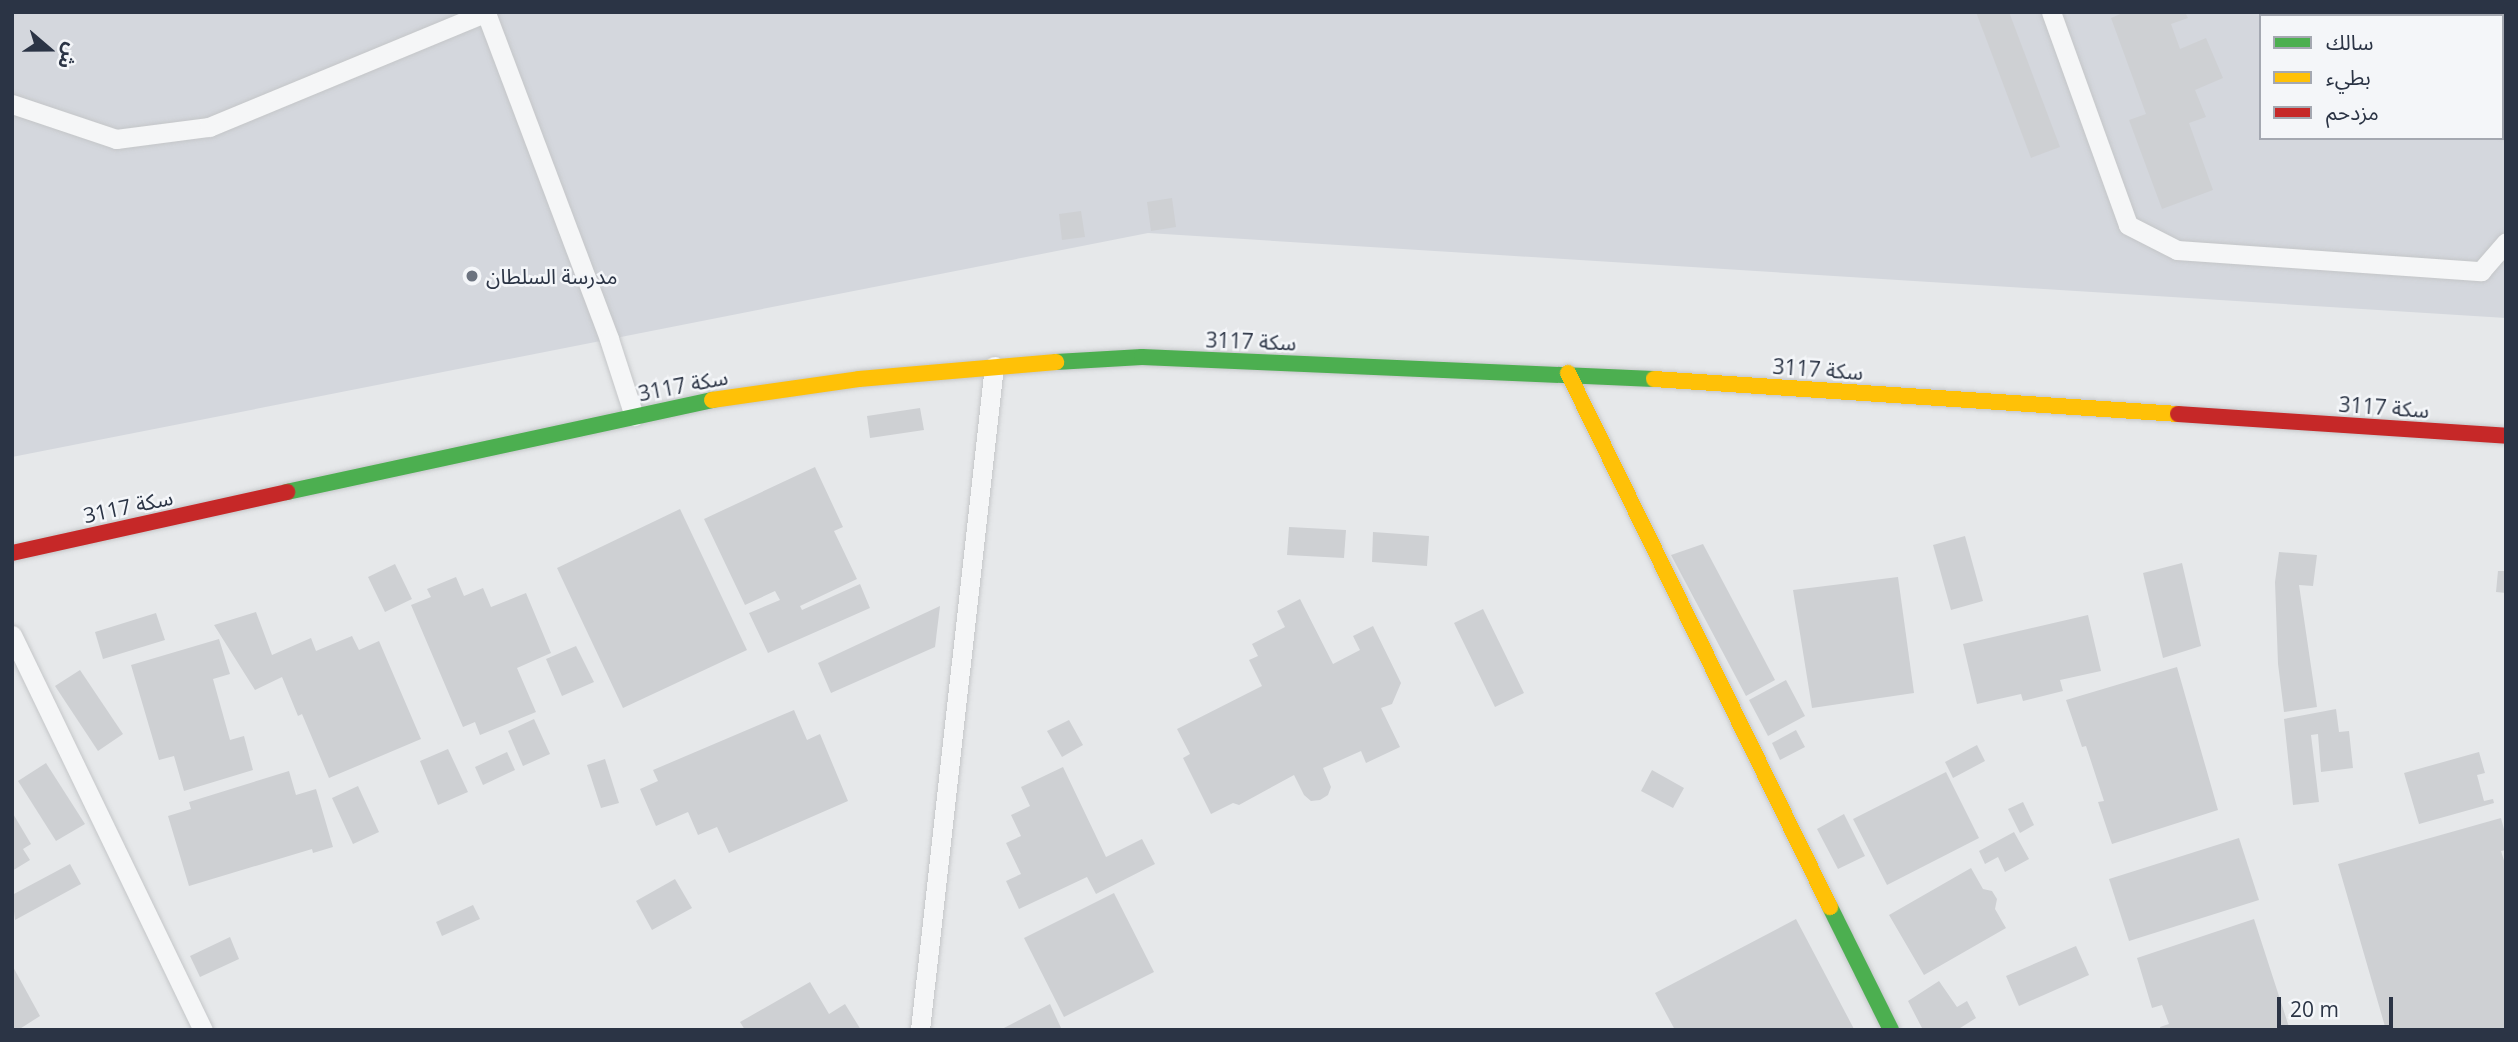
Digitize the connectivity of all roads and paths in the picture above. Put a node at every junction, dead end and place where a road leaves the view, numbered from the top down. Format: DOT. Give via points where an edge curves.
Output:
graph roads {
  1 [pos="486,12"];
  2 [pos="2051,12"];
  3 [pos="12,104"];
  4 [pos="2506,242"];
  5 [pos="994,366"];
  6 [pos="1568,373"];
  7 [pos="634,416"];
  8 [pos="2506,436"];
  9 [pos="12,553"];
  10 [pos="12,635"];
  11 [pos="203,1030"];
  12 [pos="920,1030"];
  13 [pos="1891,1030"];
  1 -- 3 [label="lane" via="209,127 116,139"];
  1 -- 7 [label="lane"];
  2 -- 4 [label="lane" via="2129,225 2165,244 2177,250 2481,271"];
  5 -- 6 [label="street, سكة 3117" via="1142,358"];
  5 -- 7 [label="street, سكة 3117" via="859,379 695,402"];
  5 -- 12 [label="lane"];
  6 -- 8 [label="street, سكة 3117"];
  6 -- 13 [label="street"];
  7 -- 9 [label="street, سكة 3117"];
  10 -- 11 [label="lane"];
}
